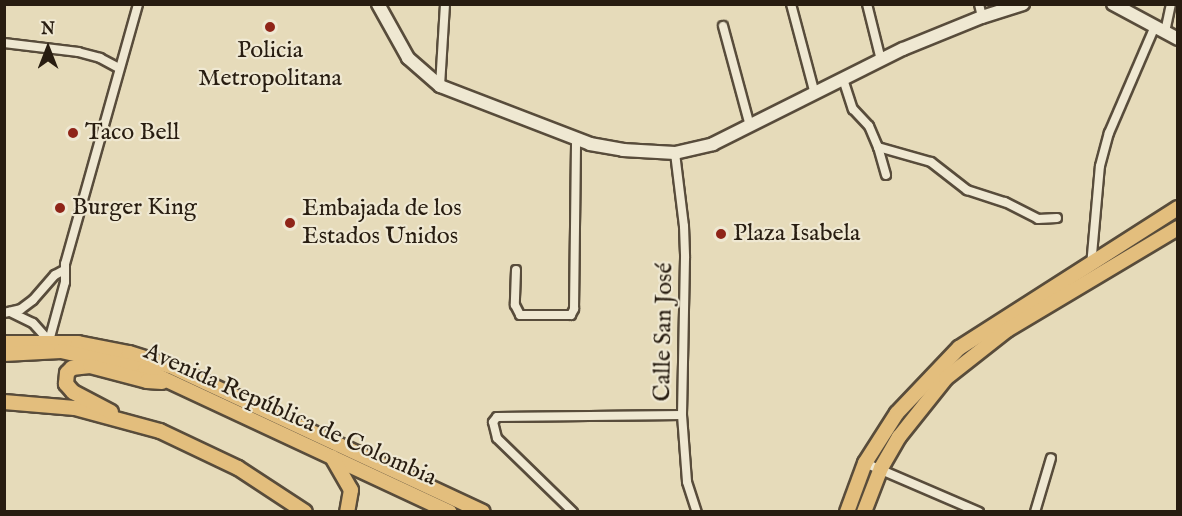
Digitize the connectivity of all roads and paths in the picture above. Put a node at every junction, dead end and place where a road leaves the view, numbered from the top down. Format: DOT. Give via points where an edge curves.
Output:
graph roads {
  1 [pos="138,4"];
  2 [pos="378,4"];
  3 [pos="445,4"];
  4 [pos="791,4"];
  5 [pos="867,4"];
  6 [pos="1023,4"];
  7 [pos="1113,4"];
  8 [pos="1171,4"];
  9 [pos="1128,8"];
  10 [pos="981,11"];
  11 [pos="723,26"];
  12 [pos="1160,29"];
  13 [pos="1178,39"];
  14 [pos="4,43"];
  15 [pos="880,60"];
  16 [pos="119,68"];
  17 [pos="843,79"];
  18 [pos="440,86"];
  19 [pos="815,93"];
  20 [pos="750,126"];
  21 [pos="576,140"];
  22 [pos="878,147"];
  23 [pos="675,153"];
  24 [pos="886,175"];
  25 [pos="1178,208"];
  26 [pos="1057,218"];
  27 [pos="1175,233"];
  28 [pos="64,270"];
  29 [pos="516,270"];
  30 [pos="1094,271"];
  31 [pos="7,312"];
  32 [pos="49,341"];
  33 [pos="4,344"];
  34 [pos="4,354"];
  35 [pos="170,380"];
  36 [pos="4,402"];
  37 [pos="682,415"];
  38 [pos="124,420"];
  39 [pos="332,457"];
  40 [pos="1050,458"];
  41 [pos="865,463"];
  42 [pos="881,468"];
  43 [pos="305,512"];
  44 [pos="347,512"];
  45 [pos="449,512"];
  46 [pos="483,512"];
  47 [pos="573,512"];
  48 [pos="697,512"];
  49 [pos="847,512"];
  50 [pos="864,512"];
  51 [pos="979,512"];
  52 [pos="1035,512"];
  1 -- 16 [label="street"];
  2 -- 18 [label="main road" via="408,58"];
  3 -- 18 [label="street"];
  4 -- 19 [label="street"];
  5 -- 15 [label="street"];
  6 -- 10 [label="main road"];
  7 -- 9 [label="main road"];
  8 -- 12 [label="street"];
  9 -- 12 [label="main road"];
  10 -- 15 [label="main road"];
  11 -- 20 [label="street"];
  12 -- 13 [label="main road"];
  12 -- 30 [label="street" via="1109,133 1100,166"];
  14 -- 16 [label="street" via="78,52"];
  15 -- 17 [label="main road"];
  16 -- 28 [label="street"];
  17 -- 19 [label="main road"];
  17 -- 22 [label="street" via="853,109 869,126"];
  18 -- 21 [label="main road"];
  19 -- 20 [label="main road"];
  20 -- 23 [label="main road" via="713,144"];
  21 -- 23 [label="main road" via="623,150"];
  21 -- 29 [label="street" via="571,315 520,315 515,305"];
  22 -- 24 [label="street"];
  22 -- 26 [label="street" via="931,162 967,189 1038,219"];
  23 -- 37 [label="street, Calle San José" via="685,258"];
  25 -- 30 [label="main road"];
  27 -- 30 [label="main road"];
  28 -- 31 [label="street" via="21,309"];
  28 -- 32 [label="street" via="65,282"];
  30 -- 41 [label="main road" via="959,348 897,413"];
  30 -- 42 [label="main road" via="1007,330 946,378 899,437"];
  31 -- 32 [label="street" via="33,323"];
  32 -- 33 [label="main road"];
  32 -- 46 [label="main road" via="100,346 170,366"];
  34 -- 35 [label="main road, Avenida República de Colombia" via="69,352 117,362"];
  35 -- 38 [label="main road" via="147,381 90,366 72,368 66,384 73,392"];
  35 -- 39 [label="main road, Avenida República de Colombia"];
  36 -- 38 [label="main road" via="75,408"];
  37 -- 47 [label="street" via="497,417 493,422 497,438"];
  37 -- 48 [label="street, Calle San José" via="687,482"];
  38 -- 43 [label="main road" via="181,439 238,468"];
  39 -- 44 [label="main road" via="351,490"];
  39 -- 45 [label="main road, Avenida República de Colombia"];
  40 -- 52 [label="street"];
  41 -- 42 [label="street"];
  41 -- 49 [label="main road"];
  42 -- 50 [label="main road"];
  42 -- 51 [label="street"];
}
